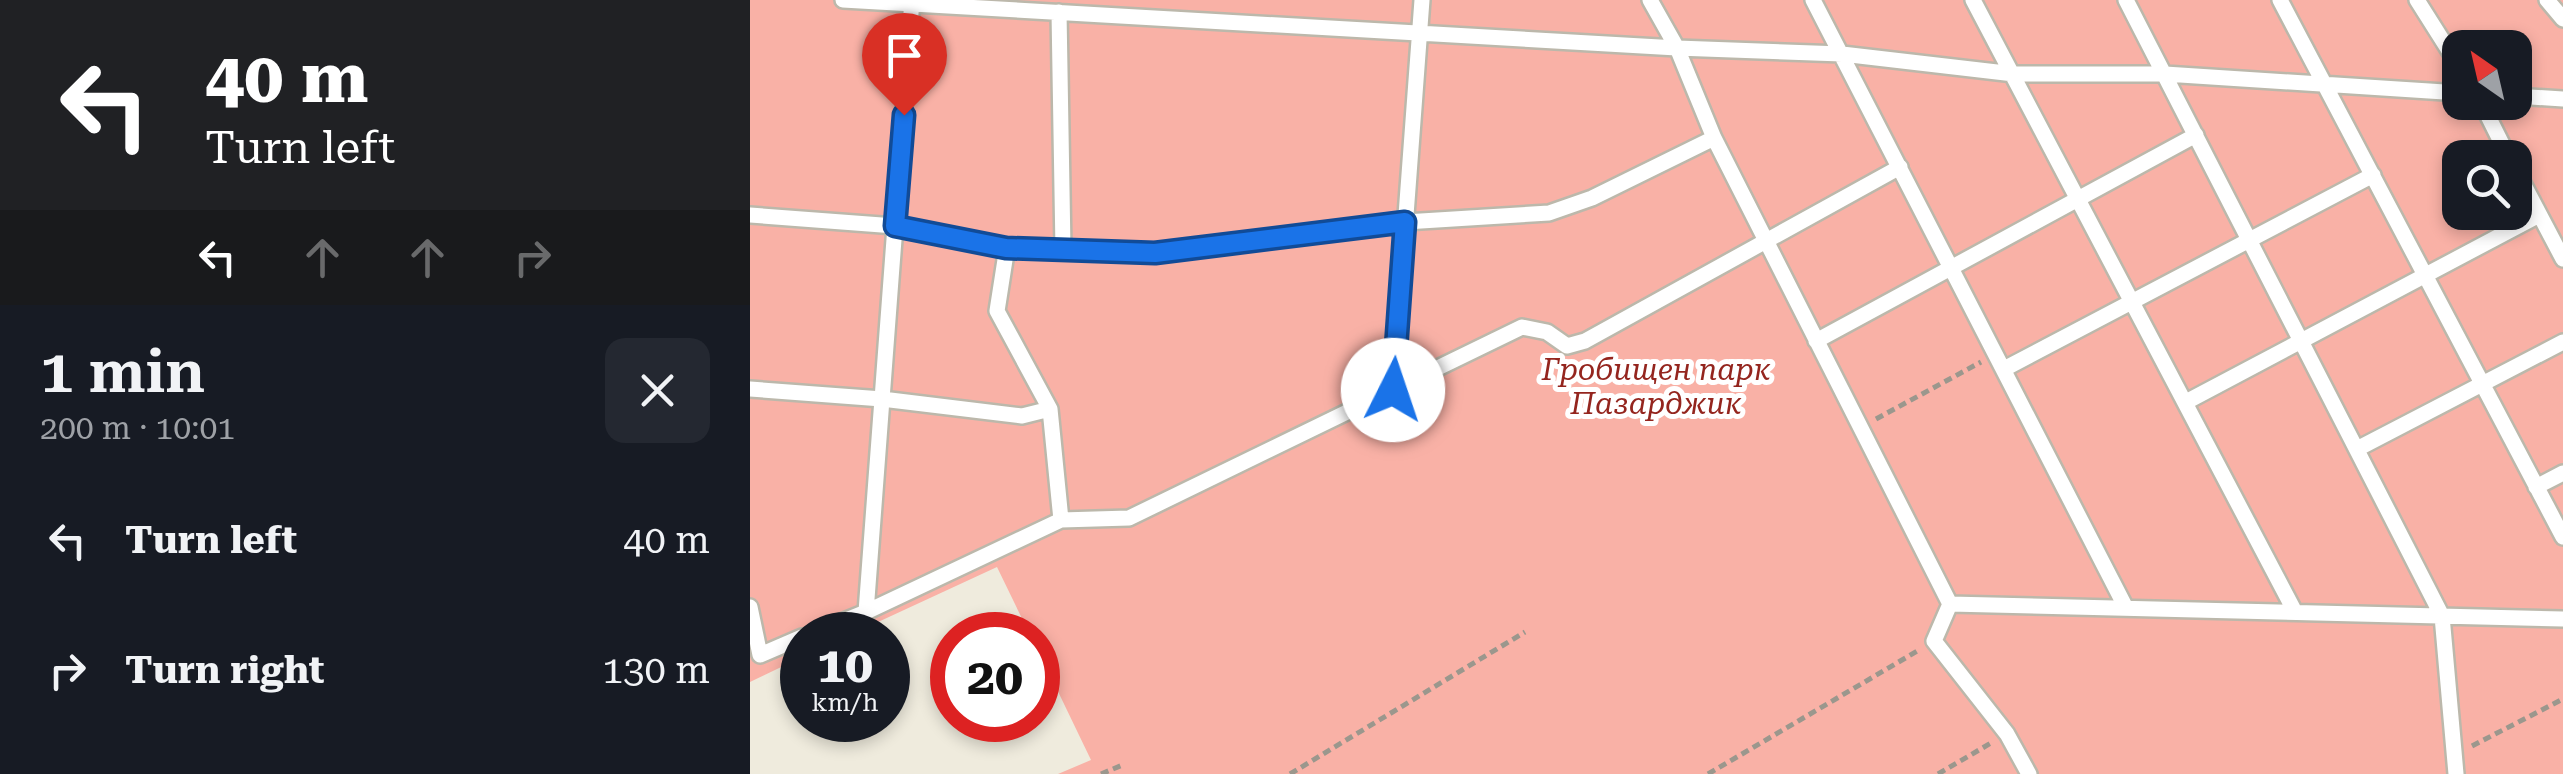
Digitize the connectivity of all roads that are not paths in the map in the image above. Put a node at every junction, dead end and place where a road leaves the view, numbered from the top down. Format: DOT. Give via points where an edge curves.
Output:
graph roads {
  1 [pos="843,0"];
  2 [pos="1422,0"];
  3 [pos="1650,0"];
  4 [pos="1813,0"];
  5 [pos="1973,0"];
  6 [pos="2126,0"];
  7 [pos="2280,0"];
  8 [pos="2417,0"];
  9 [pos="2547,0"];
  10 [pos="912,2"];
  11 [pos="1107,8"];
  12 [pos="1058,12"];
  13 [pos="2563,19"];
  14 [pos="1420,33"];
  15 [pos="2442,40"];
  16 [pos="1677,48"];
  17 [pos="1842,54"];
  18 [pos="2014,74"];
  19 [pos="2165,74"];
  20 [pos="2327,87"];
  21 [pos="2442,92"];
  22 [pos="2532,97"];
  23 [pos="2563,98"];
  24 [pos="2196,136"];
  25 [pos="1714,138"];
  26 [pos="1900,167"];
  27 [pos="2373,175"];
  28 [pos="2079,199"];
  29 [pos="2532,199"];
  30 [pos="2540,214"];
  31 [pos="750,215"];
  32 [pos="1405,222"];
  33 [pos="895,226"];
  34 [pos="2250,240"];
  35 [pos="1766,242"];
  36 [pos="1006,248"];
  37 [pos="1064,250"];
  38 [pos="2563,259"];
  39 [pos="1952,268"];
  40 [pos="2426,275"];
  41 [pos="2133,301"];
  42 [pos="1816,341"];
  43 [pos="2301,341"];
  44 [pos="2563,342"];
  45 [pos="2000,361"];
  46 [pos="2482,383"];
  47 [pos="750,389"];
  48 [pos="1393,390"];
  49 [pos="882,400"];
  50 [pos="2186,402"];
  51 [pos="1050,410"];
  52 [pos="2357,449"];
  53 [pos="2563,473"];
  54 [pos="2536,486"];
  55 [pos="1061,520"];
  56 [pos="2563,537"];
  57 [pos="1950,604"];
  58 [pos="750,607"];
  59 [pos="2126,608"];
  60 [pos="866,612"];
  61 [pos="2295,612"];
  62 [pos="2442,616"];
  63 [pos="2563,619"];
  64 [pos="780,646"];
  65 [pos="2029,774"];
  66 [pos="2456,774"];
  1 -- 10 [label="lane"];
  2 -- 14 [label="lane"];
  3 -- 16 [label="lane"];
  4 -- 17 [label="lane"];
  5 -- 18 [label="lane"];
  6 -- 19 [label="lane"];
  7 -- 20 [label="lane"];
  8 -- 15 [label="lane"];
  9 -- 13 [label="lane"];
  10 -- 12 [label="lane"];
  10 -- 33 [label="lane"];
  11 -- 12 [label="lane"];
  11 -- 14 [label="lane"];
  12 -- 37 [label="lane"];
  14 -- 16 [label="lane"];
  14 -- 32 [label="lane"];
  16 -- 17 [label="lane"];
  16 -- 25 [label="lane"];
  17 -- 18 [label="lane"];
  17 -- 26 [label="lane"];
  18 -- 19 [label="lane"];
  18 -- 28 [label="lane"];
  19 -- 20 [label="lane"];
  19 -- 24 [label="lane"];
  20 -- 21 [label="lane"];
  20 -- 27 [label="lane"];
  22 -- 23 [label="lane"];
  24 -- 28 [label="lane"];
  24 -- 34 [label="lane"];
  25 -- 32 [label="lane" via="1549,213"];
  25 -- 35 [label="lane"];
  26 -- 35 [label="lane"];
  26 -- 39 [label="lane"];
  27 -- 34 [label="lane"];
  27 -- 40 [label="lane"];
  28 -- 39 [label="lane"];
  28 -- 41 [label="lane"];
  29 -- 30 [label="lane"];
  30 -- 38 [label="lane"];
  30 -- 40 [label="lane"];
  31 -- 33 [label="lane"];
  32 -- 37 [label="lane" via="1155,253"];
  32 -- 48 [label="lane"];
  33 -- 36 [label="lane"];
  33 -- 49 [label="lane"];
  34 -- 41 [label="lane"];
  34 -- 43 [label="lane"];
  35 -- 42 [label="lane"];
  35 -- 48 [label="lane" via="1585,341 1568,346 1548,332 1522,327"];
  36 -- 37 [label="lane"];
  36 -- 51 [label="lane" via="996,311"];
  39 -- 42 [label="lane"];
  39 -- 45 [label="lane"];
  40 -- 43 [label="lane"];
  40 -- 46 [label="lane"];
  41 -- 45 [label="lane"];
  41 -- 50 [label="lane"];
  42 -- 57 [label="lane"];
  43 -- 50 [label="lane"];
  43 -- 52 [label="lane"];
  44 -- 46 [label="lane"];
  45 -- 59 [label="lane"];
  46 -- 52 [label="lane"];
  46 -- 54 [label="lane"];
  47 -- 49 [label="lane"];
  48 -- 55 [label="lane" via="1129,518"];
  49 -- 51 [label="lane" via="1022,416"];
  49 -- 60 [label="lane"];
  50 -- 61 [label="lane"];
  51 -- 55 [label="lane"];
  52 -- 62 [label="lane"];
  53 -- 54 [label="lane"];
  54 -- 56 [label="lane"];
  55 -- 60 [label="lane"];
  57 -- 59 [label="lane"];
  57 -- 65 [label="lane" via="1934,641 2007,734"];
  58 -- 64 [label="lane" via="760,654"];
  59 -- 61 [label="lane"];
  61 -- 62 [label="lane"];
  62 -- 63 [label="lane"];
  62 -- 66 [label="lane"];
}
